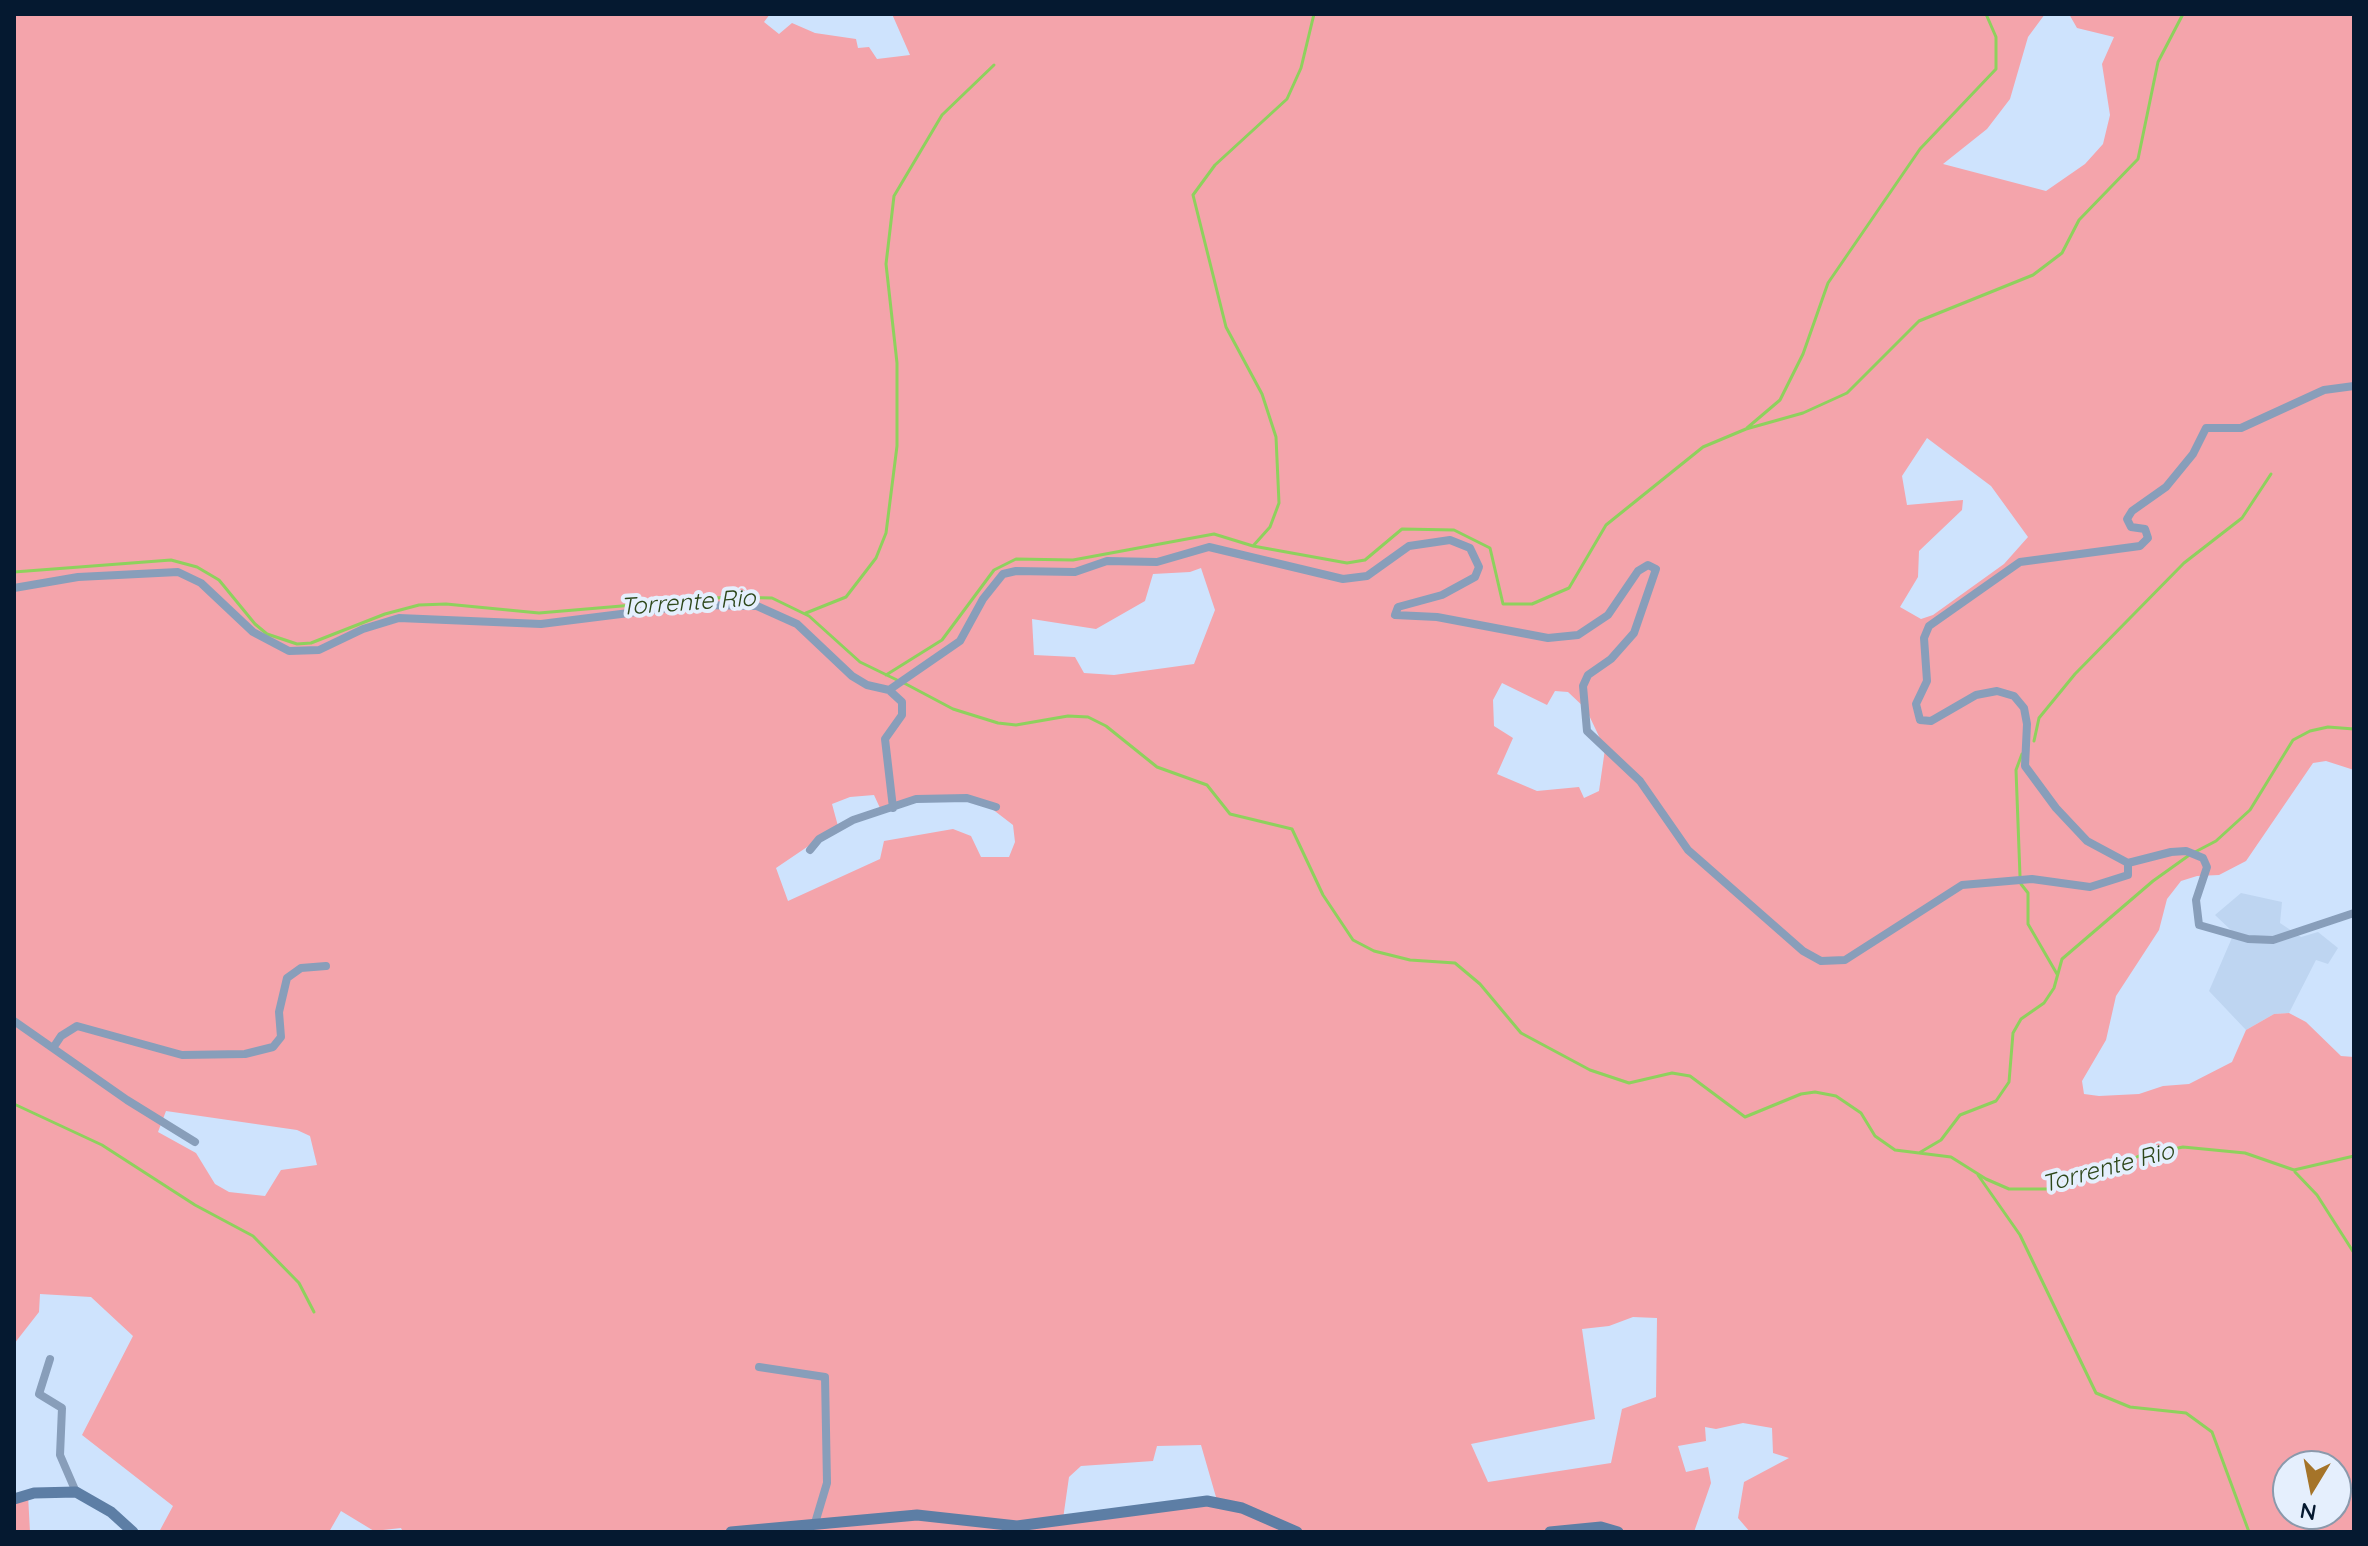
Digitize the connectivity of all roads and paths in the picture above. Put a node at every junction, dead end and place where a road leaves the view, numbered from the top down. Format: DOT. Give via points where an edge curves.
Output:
graph roads {
  1 [pos="2354,386"];
  2 [pos="14,588"];
  3 [pos="891,687"];
  4 [pos="996,807"];
  5 [pos="893,808"];
  6 [pos="810,850"];
  7 [pos="2128,863"];
  8 [pos="2354,913"];
  9 [pos="326,966"];
  10 [pos="14,1021"];
  11 [pos="53,1048"];
  12 [pos="195,1142"];
  13 [pos="50,1359"];
  14 [pos="759,1367"];
  15 [pos="76,1492"];
  16 [pos="14,1499"];
  17 [pos="815,1523"];
  18 [pos="133,1532"];
  19 [pos="731,1532"];
  20 [pos="1297,1532"];
  21 [pos="1550,1532"];
  22 [pos="1618,1532"];
  1 -- 7 [label="street" via="2324,390 2241,428 2206,428 2166,487 2127,519 2131,527 2145,529 2148,538 2140,546 2020,562 1929,626 1924,638 1927,681 1916,704 1920,720 1931,721 1976,695 1997,691 2014,696 2024,708 2027,724 2025,766 2087,841"];
  2 -- 3 [label="street" via="78,577 178,572 201,583 253,632 289,651 319,650 399,618 541,624 693,605 757,606 797,624 852,676 867,685"];
  3 -- 5 [label="street" via="904,708 885,739"];
  3 -- 7 [label="street" via="960,641 1003,574 1016,571 1075,572 1107,561 1157,562 1209,547 1343,579 1367,576 1409,546 1450,540 1470,548 1479,567 1475,577 1442,595 1398,607 1395,615 1437,617 1548,638 1578,635 1608,615 1638,571 1648,565 1656,569 1634,633 1588,675 1583,686 1587,731 1640,781 1688,850 1803,951 1821,961 1845,960 1962,885 2032,879 2090,887 2128,875"];
  4 -- 5 [label="street" via="967,798 935,797"];
  5 -- 6 [label="street" via="853,820"];
  7 -- 8 [label="street" via="2186,851 2203,858 2207,867 2196,900 2199,925 2248,939 2273,940"];
  9 -- 11 [label="street" via="301,968 287,978 279,1012 281,1037 273,1047 245,1054 182,1055 77,1026"];
  10 -- 11 [label="street"];
  11 -- 12 [label="street"];
  13 -- 15 [label="street" via="39,1394 62,1408 60,1455"];
  14 -- 17 [label="street" via="825,1377 827,1483"];
  15 -- 16 [label="street"];
  15 -- 18 [label="street"];
  17 -- 19 [label="street"];
  17 -- 20 [label="street" via="917,1515 1017,1526 1207,1501 1242,1508"];
  21 -- 22 [label="street" via="1601,1527"];
}
